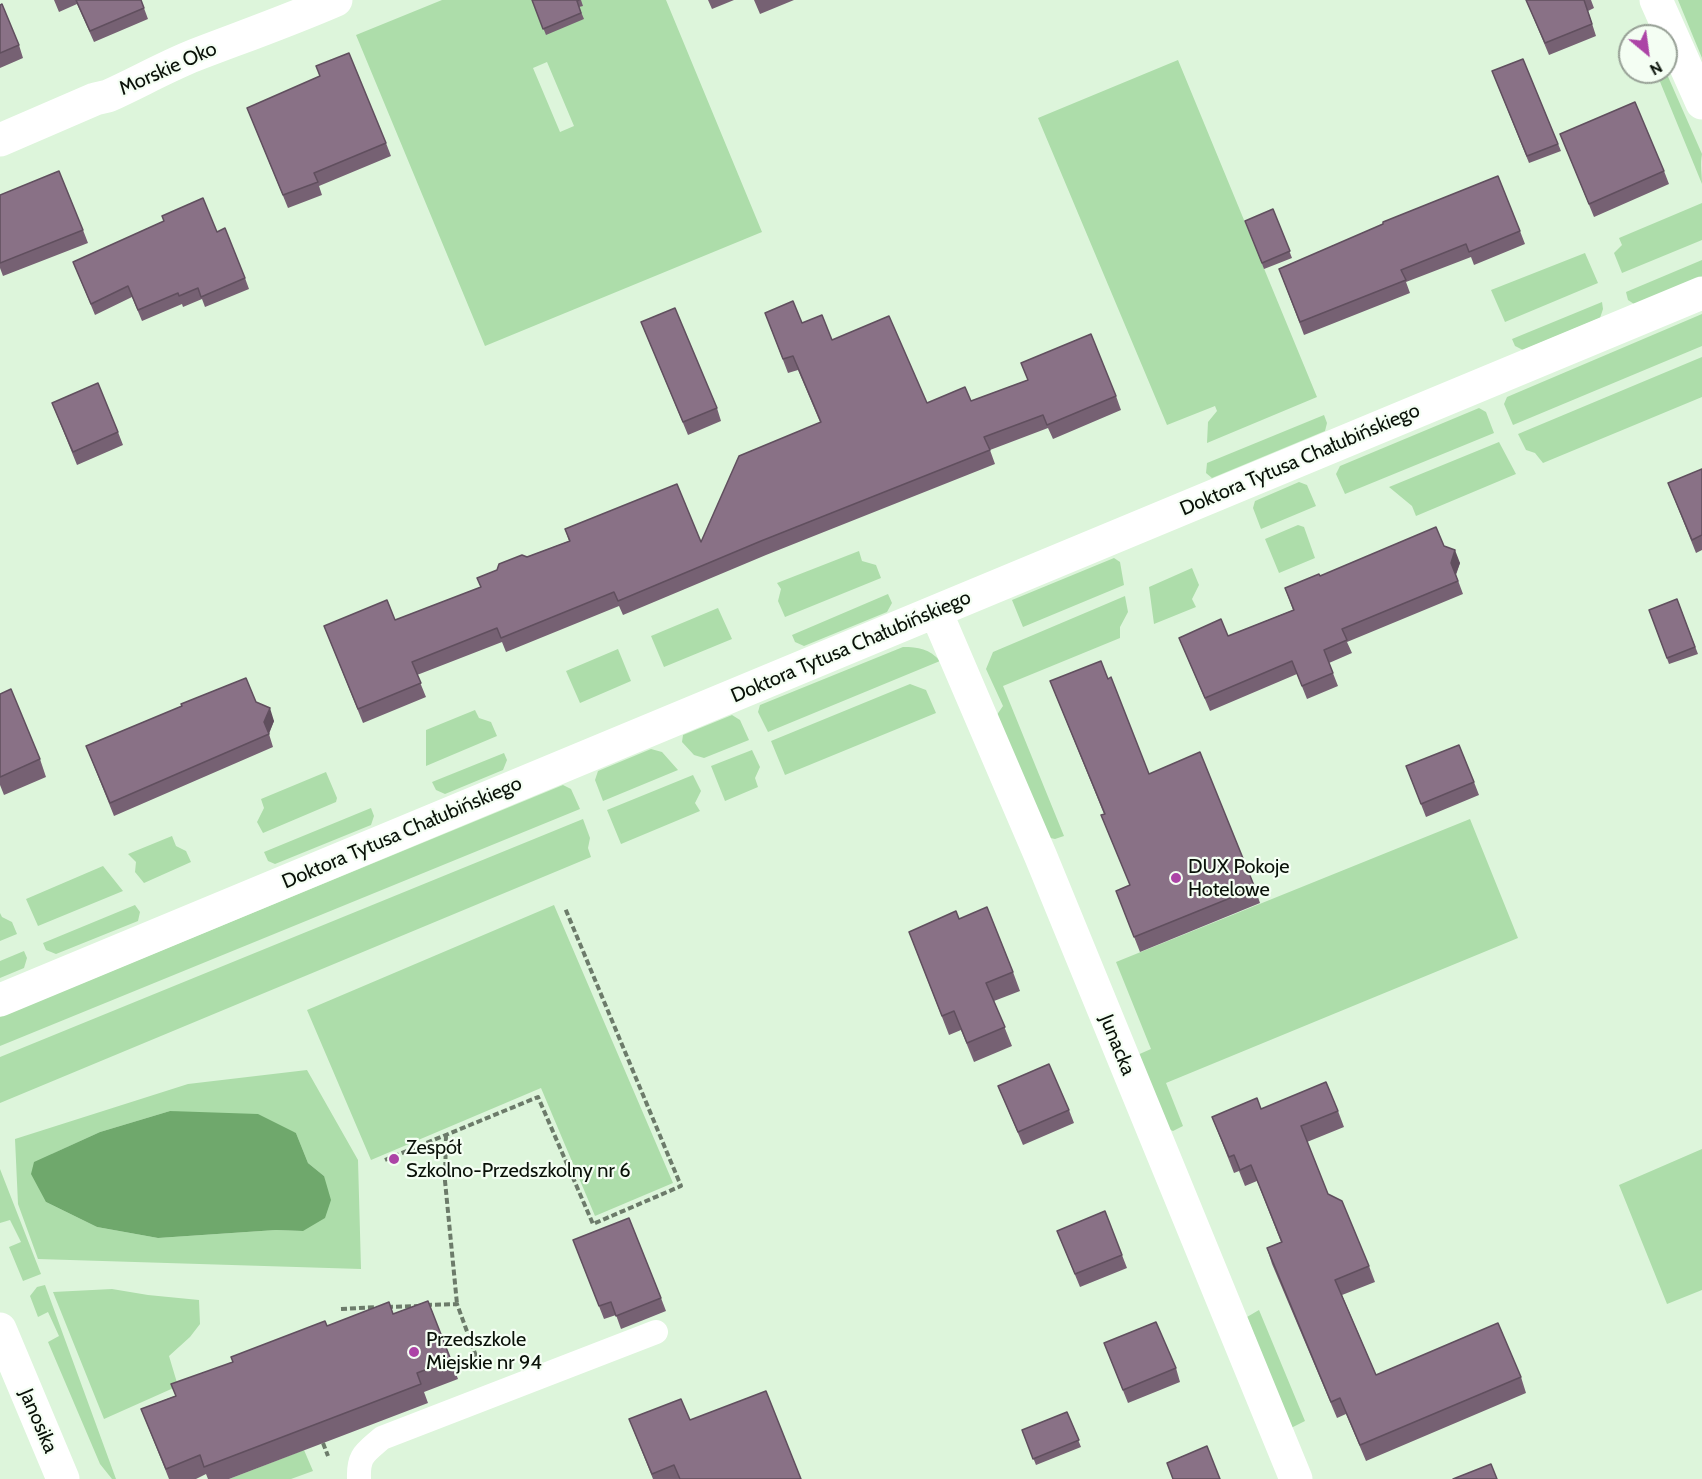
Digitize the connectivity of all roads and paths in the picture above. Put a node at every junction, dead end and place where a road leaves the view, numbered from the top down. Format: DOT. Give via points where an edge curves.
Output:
graph roads {
  1 [pos="336,0"];
  2 [pos="1656,0"];
  3 [pos="1702,103"];
  4 [pos="0,140"];
  5 [pos="1702,293"];
  6 [pos="936,612"];
  7 [pos="565,908"];
  8 [pos="0,1000"];
  9 [pos="446,1135"];
  10 [pos="385,1160"];
  11 [pos="457,1304"];
  12 [pos="342,1309"];
  13 [pos="0,1329"];
  14 [pos="656,1332"];
  15 [pos="491,1396"];
  16 [pos="63,1479"];
  17 [pos="359,1479"];
  18 [pos="1296,1479"];
  1 -- 4 [label="street, Morskie Oko"];
  2 -- 3 [label="street"];
  5 -- 6 [label="street, Doktora Tytusa Chałubińskiego"];
  6 -- 8 [label="street, Doktora Tytusa Chałubińskiego"];
  6 -- 18 [label="street, Junacka"];
  7 -- 9 [label="path" via="681,1186 593,1224 538,1097"];
  9 -- 10 [label="path"];
  9 -- 11 [label="path"];
  11 -- 12 [label="path"];
  11 -- 15 [label="path"];
  13 -- 16 [label="street, Janosika"];
  14 -- 15 [label="lane"];
  15 -- 17 [label="lane" via="381,1438 362,1455"];
}
